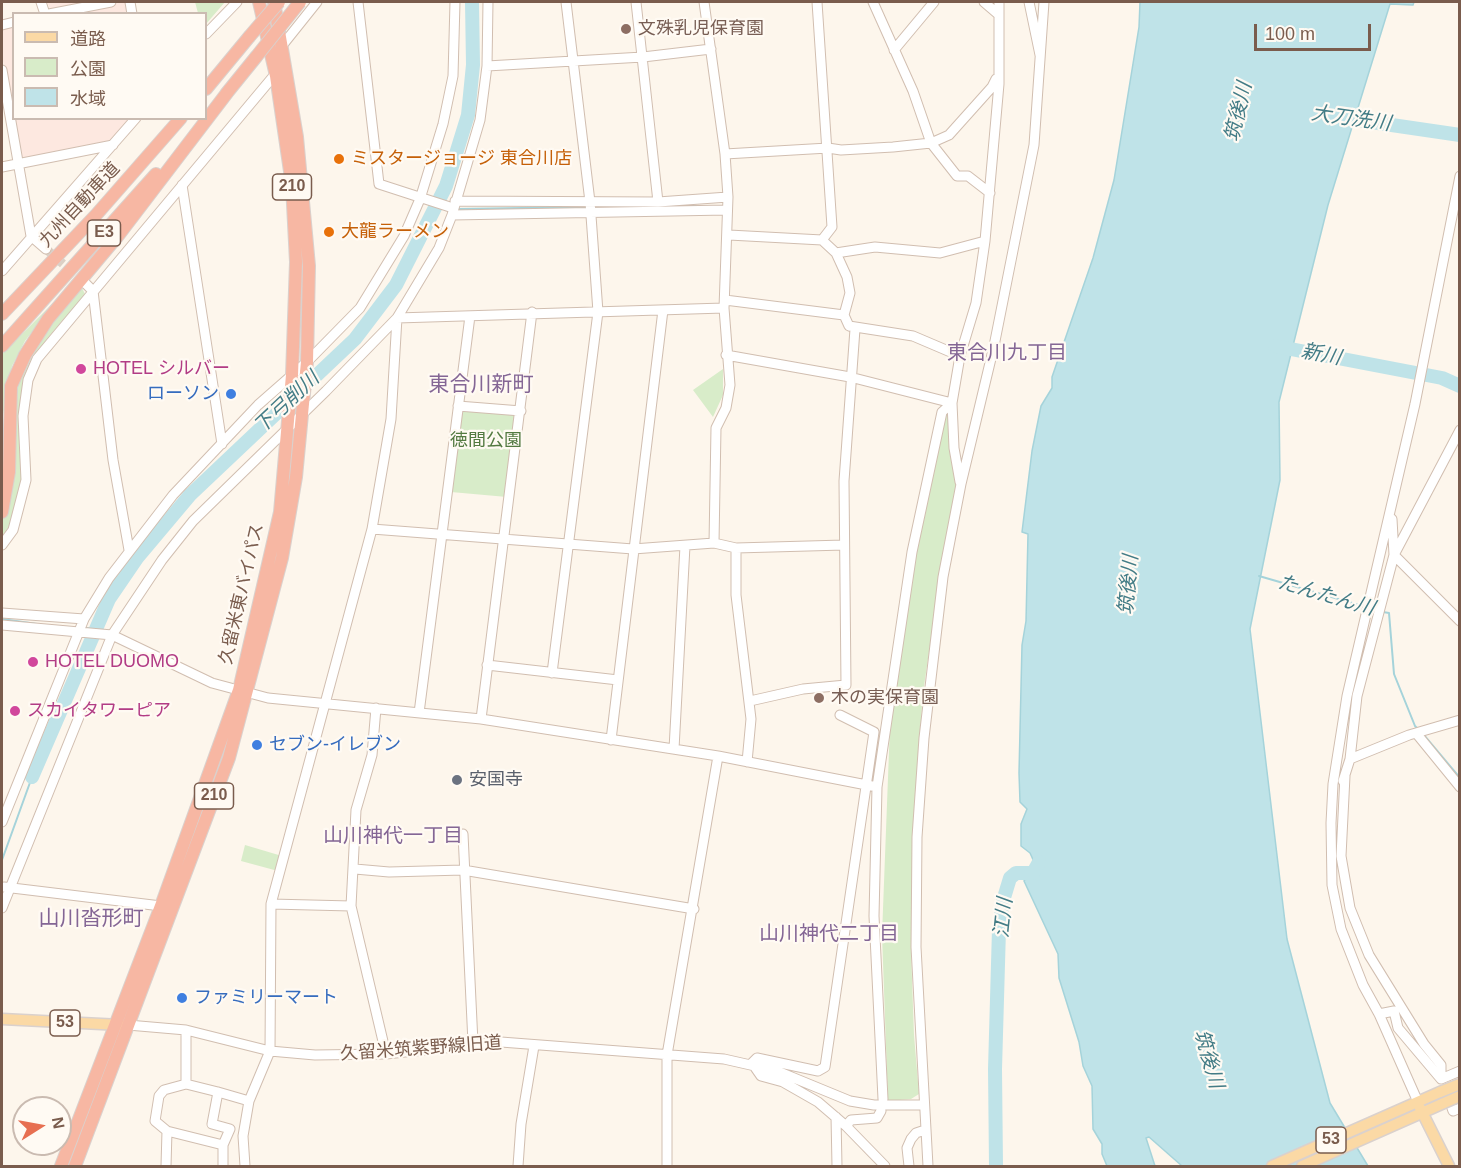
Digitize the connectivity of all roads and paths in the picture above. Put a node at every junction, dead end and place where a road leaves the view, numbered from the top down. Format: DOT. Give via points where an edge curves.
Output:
graph roads {
  1 [pos="111,2"];
  2 [pos="237,2"];
  3 [pos="259,2"];
  4 [pos="274,2"];
  5 [pos="279,2"];
  6 [pos="300,2"];
  7 [pos="317,2"];
  8 [pos="358,2"];
  9 [pos="455,2"];
  10 [pos="488,2"];
  11 [pos="566,2"];
  12 [pos="636,2"];
  13 [pos="704,2"];
  14 [pos="817,2"];
  15 [pos="873,2"];
  16 [pos="934,2"];
  17 [pos="984,2"];
  18 [pos="999,2"];
  19 [pos="1029,2"];
  20 [pos="1044,2"];
  21 [pos="58,12"];
  22 [pos="998,14"];
  23 [pos="207,33"];
  24 [pos="281,44"];
  25 [pos="711,49"];
  26 [pos="894,50"];
  27 [pos="643,57"];
  28 [pos="1041,59"];
  29 [pos="573,61"];
  30 [pos="487,66"];
  31 [pos="2,70"];
  32 [pos="998,75"];
  33 [pos="276,76"];
  34 [pos="207,88"];
  35 [pos="230,89"];
  36 [pos="207,116"];
  37 [pos="207,119"];
  38 [pos="134,120"];
  39 [pos="179,120"];
  40 [pos="203,120"];
  41 [pos="206,120"];
  42 [pos="932,143"];
  43 [pos="113,145"];
  44 [pos="828,148"];
  45 [pos="725,154"];
  46 [pos="18,164"];
  47 [pos="2,167"];
  48 [pos="1460,177"];
  49 [pos="182,185"];
  50 [pos="990,193"];
  51 [pos="728,197"];
  52 [pos="420,199"];
  53 [pos="590,202"];
  54 [pos="658,202"];
  55 [pos="454,208"];
  56 [pos="727,210"];
  57 [pos="591,213"];
  58 [pos="729,235"];
  59 [pos="31,236"];
  60 [pos="822,240"];
  61 [pos="985,241"];
  62 [pos="46,249"];
  63 [pos="836,253"];
  64 [pos="2,271"];
  65 [pos="85,283"];
  66 [pos="93,291"];
  67 [pos="725,304"];
  68 [pos="663,310"];
  69 [pos="532,312"];
  70 [pos="598,312"];
  71 [pos="2,314"];
  72 [pos="843,315"];
  73 [pos="470,316"];
  74 [pos="397,318"];
  75 [pos="855,329"];
  76 [pos="2,346"];
  77 [pos="726,355"];
  78 [pos="960,356"];
  79 [pos="307,362"];
  80 [pos="292,375"];
  81 [pos="850,377"];
  82 [pos="952,402"];
  83 [pos="458,406"];
  84 [pos="521,411"];
  85 [pos="303,412"];
  86 [pos="288,426"];
  87 [pos="1460,430"];
  88 [pos="222,444"];
  89 [pos="961,484"];
  90 [pos="1391,508"];
  91 [pos="2,512"];
  92 [pos="372,529"];
  93 [pos="440,533"];
  94 [pos="504,539"];
  95 [pos="714,543"];
  96 [pos="569,544"];
  97 [pos="2,545"];
  98 [pos="844,545"];
  99 [pos="686,546"];
  100 [pos="736,548"];
  101 [pos="633,549"];
  102 [pos="129,550"];
  103 [pos="1394,555"];
  104 [pos="2,613"];
  105 [pos="84,619"];
  106 [pos="1460,621"];
  107 [pos="2,625"];
  108 [pos="79,632"];
  109 [pos="112,635"];
  110 [pos="487,665"];
  111 [pos="552,673"];
  112 [pos="618,680"];
  113 [pos="243,692"];
  114 [pos="750,701"];
  115 [pos="324,702"];
  116 [pos="376,708"];
  117 [pos="419,713"];
  118 [pos="840,715"];
  119 [pos="481,718"];
  120 [pos="1460,720"];
  121 [pos="1416,733"];
  122 [pos="611,740"];
  123 [pos="674,749"];
  124 [pos="718,756"];
  125 [pos="1350,759"];
  126 [pos="747,762"];
  127 [pos="1345,776"];
  128 [pos="865,786"];
  129 [pos="877,787"];
  130 [pos="1460,787"];
  131 [pos="4,808"];
  132 [pos="2,822"];
  133 [pos="1331,823"];
  134 [pos="463,834"];
  135 [pos="355,869"];
  136 [pos="463,870"];
  137 [pos="5,887"];
  138 [pos="271,904"];
  139 [pos="161,906"];
  140 [pos="351,906"];
  141 [pos="2,908"];
  142 [pos="694,909"];
  143 [pos="1378,1014"];
  144 [pos="2,1019"];
  145 [pos="115,1025"];
  146 [pos="128,1025"];
  147 [pos="186,1030"];
  148 [pos="473,1043"];
  149 [pos="534,1046"];
  150 [pos="270,1051"];
  151 [pos="386,1054"];
  152 [pos="667,1055"];
  153 [pos="752,1064"];
  154 [pos="1460,1071"];
  155 [pos="1441,1079"];
  156 [pos="186,1084"];
  157 [pos="1460,1084"];
  158 [pos="218,1092"];
  159 [pos="1460,1096"];
  160 [pos="883,1099"];
  161 [pos="249,1101"];
  162 [pos="1418,1102"];
  163 [pos="923,1105"];
  164 [pos="1460,1108"];
  165 [pos="882,1111"];
  166 [pos="1423,1113"];
  167 [pos="836,1117"];
  168 [pos="846,1126"];
  169 [pos="167,1131"];
  170 [pos="925,1131"];
  171 [pos="223,1145"];
  172 [pos="60,1167"];
  173 [pos="75,1167"];
  174 [pos="166,1167"];
  175 [pos="223,1167"];
  176 [pos="245,1167"];
  177 [pos="518,1167"];
  178 [pos="667,1167"];
  179 [pos="837,1167"];
  180 [pos="885,1167"];
  181 [pos="909,1167"];
  182 [pos="928,1167"];
  183 [pos="1272,1167"];
  184 [pos="1302,1167"];
  185 [pos="1449,1167"];
  1 -- 21 [label="street"];
  2 -- 23 [label="street"];
  3 -- 33 [label="highway, 久留米東バイパス / 210"];
  4 -- 24 [label="highway, 久留米東バイパス / 210"];
  5 -- 34 [label="highway, bridge"];
  6 -- 35 [label="highway, 九州自動車道 / E3, bridge"];
  7 -- 24 [label="street"];
  8 -- 52 [label="street" via="379,184"];
  9 -- 52 [label="street" via="453,76"];
  10 -- 30 [label="street"];
  11 -- 29 [label="street"];
  12 -- 27 [label="street"];
  13 -- 25 [label="street"];
  14 -- 44 [label="street"];
  15 -- 26 [label="street"];
  16 -- 26 [label="street"];
  17 -- 22 [label="street"];
  18 -- 22 [label="street"];
  19 -- 28 [label="street"];
  20 -- 28 [label="street"];
  22 -- 32 [label="street"];
  24 -- 33 [label="street"];
  24 -- 79 [label="highway, 久留米東バイパス / 210" via="303,193 309,266"];
  25 -- 27 [label="street"];
  25 -- 45 [label="street"];
  26 -- 42 [label="street" via="914,91"];
  27 -- 29 [label="street"];
  27 -- 54 [label="street"];
  28 -- 89 [label="street" via="1034,145 1020,221"];
  29 -- 30 [label="street"];
  29 -- 53 [label="street"];
  30 -- 55 [label="street" via="480,120"];
  31 -- 46 [label="street"];
  32 -- 42 [label="street" via="949,135"];
  32 -- 50 [label="street"];
  33 -- 49 [label="street"];
  33 -- 80 [label="highway, 久留米東バイパス / 210" via="292,196 296,262"];
  35 -- 36 [label="highway, 九州自動車道 / E3"];
  35 -- 37 [label="highway"];
  38 -- 43 [label="street"];
  39 -- 71 [label="highway, 九州自動車道 / E3" via="96,216"];
  40 -- 76 [label="highway, 九州自動車道 / E3"];
  41 -- 91 [label="highway" via="48,319 25,355 11,386 9,472"];
  42 -- 44 [label="street"];
  42 -- 50 [label="street" via="957,176 968,176"];
  43 -- 46 [label="street"];
  43 -- 59 [label="street"];
  44 -- 45 [label="street"];
  44 -- 60 [label="street" via="832,227"];
  45 -- 51 [label="street"];
  46 -- 47 [label="street"];
  46 -- 59 [label="street"];
  48 -- 90 [label="street"];
  49 -- 66 [label="street"];
  49 -- 88 [label="street"];
  50 -- 61 [label="street"];
  51 -- 54 [label="street"];
  51 -- 56 [label="street"];
  52 -- 55 [label="street"];
  52 -- 79 [label="street" via="404,236 360,308"];
  53 -- 54 [label="street"];
  53 -- 55 [label="street"];
  53 -- 57 [label="street"];
  55 -- 57 [label="street"];
  55 -- 74 [label="street" via="439,248"];
  56 -- 57 [label="street"];
  56 -- 58 [label="street"];
  57 -- 70 [label="street"];
  58 -- 60 [label="street"];
  58 -- 67 [label="street"];
  59 -- 62 [label="street"];
  59 -- 64 [label="street"];
  60 -- 63 [label="street"];
  61 -- 63 [label="street" via="940,253 875,247"];
  61 -- 78 [label="street" via="976,303"];
  63 -- 72 [label="street" via="850,293"];
  65 -- 66 [label="street"];
  66 -- 97 [label="street" via="37,359 28,380 23,416 26,480 13,530"];
  66 -- 102 [label="street" via="113,460"];
  67 -- 68 [label="street"];
  67 -- 72 [label="street"];
  67 -- 77 [label="street"];
  68 -- 70 [label="street"];
  68 -- 101 [label="street"];
  69 -- 70 [label="street"];
  69 -- 73 [label="street"];
  69 -- 84 [label="street"];
  70 -- 96 [label="street"];
  72 -- 75 [label="street"];
  73 -- 74 [label="street"];
  73 -- 83 [label="street"];
  74 -- 85 [label="street"];
  74 -- 92 [label="street" via="391,419"];
  75 -- 78 [label="street" via="913,336"];
  75 -- 81 [label="street"];
  77 -- 81 [label="street"];
  77 -- 95 [label="street" via="730,385 726,408 716,428"];
  78 -- 82 [label="street"];
  79 -- 80 [label="street"];
  79 -- 85 [label="highway, 久留米東バイパス / 210"];
  80 -- 86 [label="highway, 久留米東バイパス / 210"];
  80 -- 88 [label="street"];
  81 -- 82 [label="street"];
  81 -- 98 [label="street"];
  82 -- 89 [label="street" via="954,448"];
  82 -- 129 [label="street" via="942,412 912,552"];
  83 -- 84 [label="street"];
  83 -- 93 [label="street"];
  84 -- 94 [label="street"];
  85 -- 86 [label="street"];
  85 -- 113 [label="highway, 久留米東バイパス / 210" via="282,558"];
  86 -- 109 [label="street" via="193,520"];
  86 -- 113 [label="highway, 久留米東バイパス / 210" via="280,512"];
  87 -- 103 [label="street"];
  88 -- 102 [label="street" via="173,495"];
  89 -- 163 [label="street" via="934,646 917,837 916,946"];
  90 -- 103 [label="street"];
  90 -- 133 [label="street" via="1347,696"];
  92 -- 93 [label="street"];
  92 -- 115 [label="street"];
  93 -- 94 [label="street"];
  93 -- 117 [label="street"];
  94 -- 96 [label="street"];
  94 -- 110 [label="street"];
  95 -- 99 [label="street"];
  95 -- 100 [label="street"];
  96 -- 101 [label="street"];
  96 -- 111 [label="street"];
  98 -- 100 [label="street"];
  98 -- 114 [label="street" via="846,685 803,689"];
  99 -- 101 [label="street"];
  99 -- 123 [label="street"];
  100 -- 114 [label="street" via="736,595"];
  101 -- 112 [label="street"];
  102 -- 105 [label="street"];
  103 -- 106 [label="street"];
  103 -- 125 [label="street" via="1357,696"];
  104 -- 105 [label="street"];
  105 -- 108 [label="street"];
  107 -- 108 [label="street"];
  108 -- 109 [label="street"];
  108 -- 131 [label="street"];
  109 -- 113 [label="street" via="212,683"];
  109 -- 137 [label="street"];
  110 -- 111 [label="street"];
  110 -- 119 [label="street"];
  111 -- 112 [label="street"];
  112 -- 122 [label="street"];
  113 -- 115 [label="street"];
  113 -- 139 [label="highway, 久留米東バイパス / 210"];
  113 -- 146 [label="highway, 久留米東バイパス / 210" via="229,758"];
  114 -- 126 [label="street"];
  115 -- 116 [label="street"];
  115 -- 138 [label="street"];
  116 -- 117 [label="street"];
  116 -- 135 [label="street" via="372,755 356,810"];
  117 -- 119 [label="street"];
  118 -- 128 [label="street" via="874,732"];
  119 -- 122 [label="street"];
  120 -- 121 [label="street"];
  121 -- 125 [label="street"];
  121 -- 130 [label="street"];
  122 -- 123 [label="street"];
  123 -- 124 [label="street"];
  124 -- 126 [label="street"];
  124 -- 142 [label="street"];
  125 -- 127 [label="street"];
  126 -- 128 [label="street"];
  127 -- 133 [label="street"];
  127 -- 155 [label="street" via="1341,855 1350,908 1369,955 1441,1065"];
  128 -- 129 [label="street"];
  128 -- 153 [label="street" via="825,1067 818,1071 757,1058"];
  129 -- 160 [label="street" via="874,916"];
  131 -- 132 [label="street"];
  133 -- 143 [label="street" via="1332,885 1341,929"];
  134 -- 136 [label="street"];
  135 -- 136 [label="street"];
  135 -- 140 [label="street"];
  136 -- 142 [label="street"];
  136 -- 148 [label="street"];
  137 -- 139 [label="street"];
  137 -- 141 [label="street"];
  138 -- 140 [label="street"];
  138 -- 150 [label="street"];
  139 -- 145 [label="highway, 久留米東バイパス / 210"];
  140 -- 151 [label="street"];
  142 -- 152 [label="street"];
  143 -- 155 [label="street" via="1394,1011 1398,1028"];
  143 -- 162 [label="street"];
  144 -- 145 [label="main road, 53"];
  145 -- 146 [label="main road, 53"];
  145 -- 172 [label="highway, 久留米東バイパス / 210"];
  146 -- 147 [label="street, 久留米筑紫野線旧道"];
  146 -- 173 [label="highway, 久留米東バイパス / 210"];
  147 -- 150 [label="street, 久留米筑紫野線旧道"];
  147 -- 156 [label="street"];
  148 -- 149 [label="street, 久留米筑紫野線旧道"];
  148 -- 151 [label="street, 久留米筑紫野線旧道"];
  149 -- 152 [label="street, 久留米筑紫野線旧道"];
  149 -- 177 [label="street"];
  150 -- 151 [label="street, 久留米筑紫野線旧道"];
  150 -- 161 [label="street"];
  152 -- 153 [label="street, 久留米筑紫野線旧道"];
  152 -- 178 [label="street"];
  153 -- 163 [label="street, 久留米筑紫野線旧道" via="850,1101"];
  153 -- 167 [label="street, 久留米筑紫野線旧道" via="761,1076 783,1082"];
  154 -- 155 [label="street"];
  155 -- 164 [label="street" via="1454,1111"];
  156 -- 158 [label="street"];
  156 -- 169 [label="street" via="164,1090 159,1096 155,1121"];
  157 -- 162 [label="main road, 53, bridge"];
  158 -- 161 [label="street"];
  158 -- 171 [label="street" via="212,1124 230,1129"];
  159 -- 166 [label="main road, 53, bridge"];
  161 -- 176 [label="street" via="243,1136"];
  162 -- 166 [label="main road"];
  162 -- 183 [label="main road, 53"];
  163 -- 170 [label="street"];
  165 -- 168 [label="street" via="877,1118 851,1120"];
  166 -- 184 [label="main road, 53"];
  166 -- 185 [label="main road"];
  167 -- 168 [label="street, 久留米筑紫野線旧道"];
  167 -- 179 [label="street"];
  168 -- 180 [label="street, 久留米筑紫野線旧道"];
  169 -- 171 [label="street"];
  169 -- 174 [label="street"];
  170 -- 181 [label="street" via="911,1139 907,1148"];
  170 -- 182 [label="street"];
  171 -- 175 [label="street"];
}
